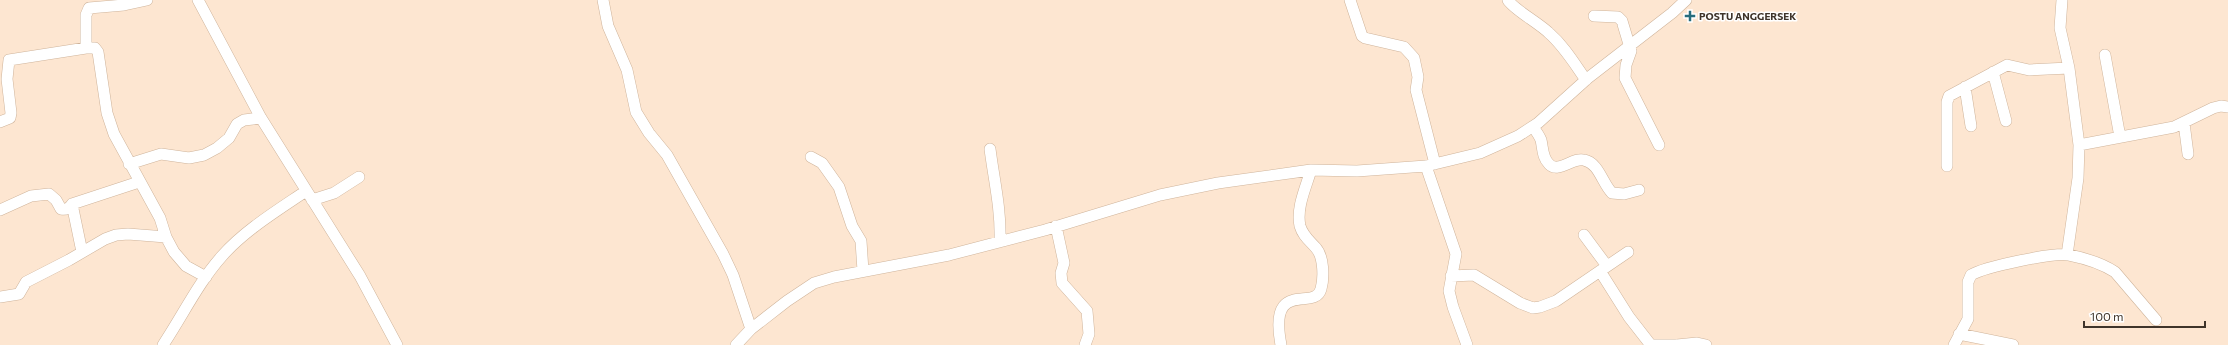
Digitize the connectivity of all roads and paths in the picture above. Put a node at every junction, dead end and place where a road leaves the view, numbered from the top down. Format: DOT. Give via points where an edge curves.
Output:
graph roads {
  1 [pos="147,0"];
  2 [pos="198,0"];
  3 [pos="603,0"];
  4 [pos="1350,0"];
  5 [pos="1508,0"];
  6 [pos="1686,0"];
  7 [pos="2062,0"];
  8 [pos="1594,16"];
  9 [pos="1629,45"];
  10 [pos="86,48"];
  11 [pos="2105,55"];
  12 [pos="4,60"];
  13 [pos="2069,68"];
  14 [pos="1993,72"];
  15 [pos="1586,80"];
  16 [pos="1965,87"];
  17 [pos="2228,107"];
  18 [pos="261,118"];
  19 [pos="2006,121"];
  20 [pos="0,122"];
  21 [pos="2184,123"];
  22 [pos="1971,126"];
  23 [pos="1533,127"];
  24 [pos="2120,137"];
  25 [pos="1659,145"];
  26 [pos="2079,145"];
  27 [pos="990,149"];
  28 [pos="2188,154"];
  29 [pos="811,157"];
  30 [pos="130,164"];
  31 [pos="1430,165"];
  32 [pos="1947,166"];
  33 [pos="1311,170"];
  34 [pos="359,177"];
  35 [pos="139,182"];
  36 [pos="1639,190"];
  37 [pos="309,196"];
  38 [pos="72,204"];
  39 [pos="0,210"];
  40 [pos="1056,226"];
  41 [pos="1584,235"];
  42 [pos="166,237"];
  43 [pos="1000,240"];
  44 [pos="82,252"];
  45 [pos="1628,252"];
  46 [pos="2067,254"];
  47 [pos="1604,269"];
  48 [pos="863,271"];
  49 [pos="206,276"];
  50 [pos="1451,276"];
  51 [pos="0,297"];
  52 [pos="2156,320"];
  53 [pos="751,329"];
  54 [pos="1959,334"];
  55 [pos="163,345"];
  56 [pos="397,345"];
  57 [pos="736,345"];
  58 [pos="1085,345"];
  59 [pos="1281,345"];
  60 [pos="1467,345"];
  61 [pos="1649,345"];
  62 [pos="1677,345"];
  63 [pos="1706,345"];
  64 [pos="1954,345"];
  65 [pos="2013,345"];
  1 -- 10 [label="street" via="89,8 86,15"];
  2 -- 18 [label="street"];
  3 -- 53 [label="street" via="608,26 627,70 636,112 667,155 723,254 733,275"];
  4 -- 31 [label="street" via="1362,36 1404,47 1414,58 1418,77 1416,90"];
  5 -- 15 [label="street" via="1512,6 1556,39"];
  6 -- 9 [label="street"];
  7 -- 13 [label="street" via="2060,28"];
  8 -- 9 [label="street" via="1620,19"];
  9 -- 15 [label="street"];
  9 -- 25 [label="street" via="1625,78"];
  10 -- 12 [label="street"];
  10 -- 30 [label="street" via="95,48 98,52 107,112 114,134"];
  11 -- 24 [label="street"];
  12 -- 20 [label="street" via="11,113 10,118"];
  13 -- 14 [label="street" via="2028,70 2007,65"];
  13 -- 26 [label="street"];
  14 -- 16 [label="street"];
  14 -- 19 [label="street"];
  15 -- 23 [label="street"];
  16 -- 22 [label="street"];
  16 -- 32 [label="street" via="1947,99"];
  17 -- 21 [label="street" via="2213,108"];
  18 -- 30 [label="street" via="244,120 237,124 229,138 204,155 189,158 162,154"];
  18 -- 37 [label="street"];
  21 -- 24 [label="street"];
  21 -- 28 [label="street"];
  23 -- 31 [label="street" via="1480,153"];
  23 -- 36 [label="street" via="1549,164 1563,166 1576,160 1584,160 1595,167 1612,192 1624,194"];
  24 -- 26 [label="street"];
  26 -- 46 [label="street" via="2078,178"];
  27 -- 43 [label="street" via="1001,215"];
  29 -- 48 [label="street" via="822,163 840,187 852,226 861,241"];
  30 -- 35 [label="street"];
  31 -- 33 [label="street" via="1357,171"];
  31 -- 50 [label="street" via="1456,254"];
  33 -- 40 [label="street" via="1247,178 1160,194"];
  33 -- 59 [label="street" via="1299,219 1304,236 1321,256 1321,289 1313,298 1295,299 1281,308 1278,314"];
  34 -- 37 [label="street" via="334,193"];
  35 -- 38 [label="street"];
  35 -- 42 [label="street" via="160,218"];
  37 -- 49 [label="street" via="262,221 223,255"];
  37 -- 56 [label="street" via="360,276"];
  38 -- 39 [label="street" via="69,208 61,209 53,197 40,195 31,196"];
  38 -- 44 [label="street"];
  40 -- 43 [label="street"];
  40 -- 58 [label="street" via="1064,263 1062,283 1087,312 1089,334"];
  41 -- 47 [label="street"];
  42 -- 44 [label="street" via="142,234 116,235"];
  42 -- 49 [label="street" via="179,260"];
  43 -- 48 [label="street" via="949,255"];
  44 -- 51 [label="street" via="26,282 19,294"];
  45 -- 47 [label="street"];
  46 -- 52 [label="street" via="2115,272"];
  46 -- 54 [label="street" via="2028,260 1971,275 1968,282 1968,319"];
  47 -- 50 [label="street" via="1552,303 1534,308 1516,301 1474,275"];
  47 -- 61 [label="street" via="1629,317"];
  48 -- 53 [label="street" via="814,284"];
  49 -- 55 [label="street"];
  50 -- 60 [label="street" via="1449,291"];
  53 -- 57 [label="street"];
  54 -- 64 [label="street"];
  54 -- 65 [label="street"];
  61 -- 62 [label="street"];
  62 -- 63 [label="street"];
}
